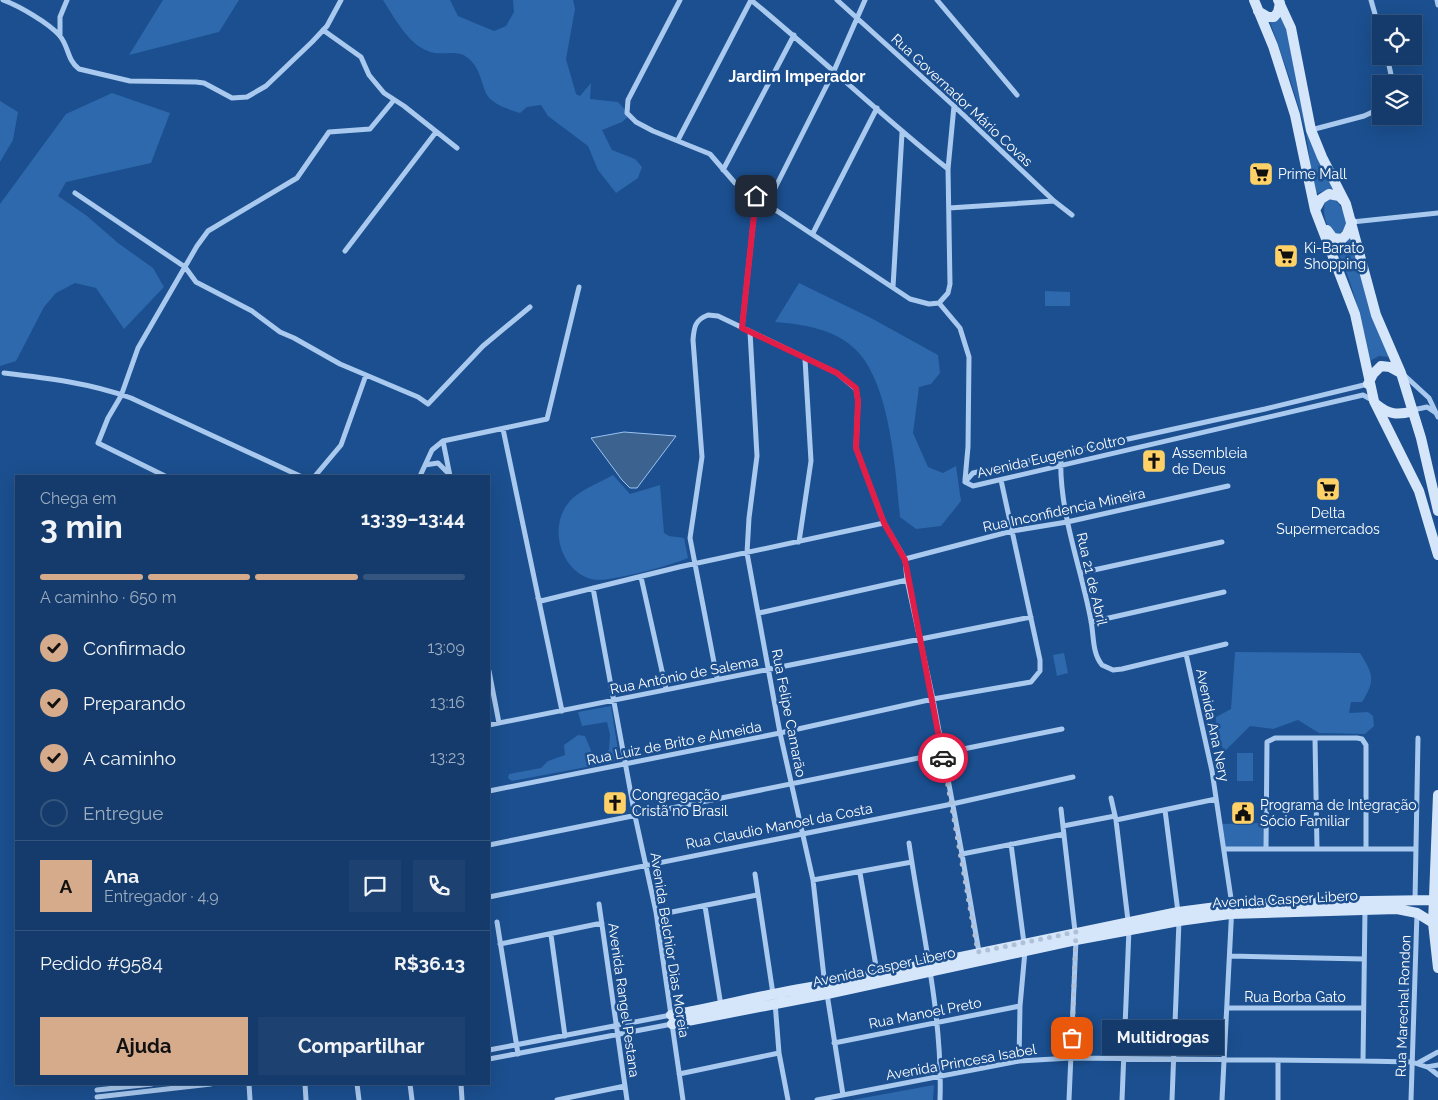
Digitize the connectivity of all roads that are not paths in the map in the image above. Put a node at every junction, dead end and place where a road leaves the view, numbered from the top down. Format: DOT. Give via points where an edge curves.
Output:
graph roads {
  1 [pos="3,0"];
  2 [pos="67,0"];
  3 [pos="342,0"];
  4 [pos="680,0"];
  5 [pos="751,0"];
  6 [pos="837,0"];
  7 [pos="865,0"];
  8 [pos="936,0"];
  9 [pos="1254,0"];
  10 [pos="1371,0"];
  11 [pos="1437,0"];
  12 [pos="1279,1"];
  13 [pos="1438,5"];
  14 [pos="1258,11"];
  15 [pos="1375,15"];
  16 [pos="856,18"];
  17 [pos="323,30"];
  18 [pos="794,35"];
  19 [pos="60,36"];
  20 [pos="833,73"];
  21 [pos="1017,95"];
  22 [pos="394,100"];
  23 [pos="954,106"];
  24 [pos="877,108"];
  25 [pos="1372,112"];
  26 [pos="1311,130"];
  27 [pos="436,132"];
  28 [pos="902,133"];
  29 [pos="678,140"];
  30 [pos="457,148"];
  31 [pos="724,170"];
  32 [pos="948,170"];
  33 [pos="75,193"];
  34 [pos="756,196"];
  35 [pos="1054,201"];
  36 [pos="768,204"];
  37 [pos="1346,204"];
  38 [pos="949,208"];
  39 [pos="1316,213"];
  40 [pos="1438,213"];
  41 [pos="1072,215"];
  42 [pos="1352,222"];
  43 [pos="813,233"];
  44 [pos="345,251"];
  45 [pos="185,267"];
  46 [pos="579,287"];
  47 [pos="894,287"];
  48 [pos="939,303"];
  49 [pos="530,307"];
  50 [pos="742,328"];
  51 [pos="750,332"];
  52 [pos="805,359"];
  53 [pos="4,373"];
  54 [pos="1401,373"];
  55 [pos="366,375"];
  56 [pos="1368,384"];
  57 [pos="121,394"];
  58 [pos="1408,396"];
  59 [pos="1374,401"];
  60 [pos="1265,409"];
  61 [pos="1412,411"];
  62 [pos="1396,414"];
  63 [pos="1437,415"];
  64 [pos="1268,417"];
  65 [pos="503,429"];
  66 [pos="1164,431"];
  67 [pos="1166,440"];
  68 [pos="443,441"];
  69 [pos="1061,454"];
  70 [pos="425,465"];
  71 [pos="1061,466"];
  72 [pos="163,475"];
  73 [pos="298,475"];
  74 [pos="316,475"];
  75 [pos="420,475"];
  76 [pos="450,475"];
  77 [pos="1001,480"];
  78 [pos="965,482"];
  79 [pos="1228,486"];
  80 [pos="1438,511"];
  81 [pos="1068,522"];
  82 [pos="884,523"];
  83 [pos="1012,531"];
  84 [pos="799,542"];
  85 [pos="1222,542"];
  86 [pos="747,552"];
  87 [pos="1438,555"];
  88 [pos="905,560"];
  89 [pos="696,564"];
  90 [pos="1080,573"];
  91 [pos="641,577"];
  92 [pos="907,580"];
  93 [pos="593,588"];
  94 [pos="1224,592"];
  95 [pos="538,598"];
  96 [pos="759,612"];
  97 [pos="1031,617"];
  98 [pos="1091,622"];
  99 [pos="919,638"];
  100 [pos="1226,644"];
  101 [pos="1186,654"];
  102 [pos="771,670"];
  103 [pos="490,676"];
  104 [pos="717,678"];
  105 [pos="666,689"];
  106 [pos="933,699"];
  107 [pos="614,700"];
  108 [pos="562,711"];
  109 [pos="499,723"];
  110 [pos="490,725"];
  111 [pos="1062,729"];
  112 [pos="780,733"];
  113 [pos="1418,738"];
  114 [pos="1315,739"];
  115 [pos="942,754"];
  116 [pos="627,763"];
  117 [pos="1073,778"];
  118 [pos="791,785"];
  119 [pos="490,791"];
  120 [pos="1438,796"];
  121 [pos="1112,798"];
  122 [pos="1216,799"];
  123 [pos="952,804"];
  124 [pos="1061,809"];
  125 [pos="1165,810"];
  126 [pos="636,816"];
  127 [pos="1116,818"];
  128 [pos="1063,826"];
  129 [pos="803,832"];
  130 [pos="1064,834"];
  131 [pos="909,843"];
  132 [pos="1010,844"];
  133 [pos="490,845"];
  134 [pos="1317,848"];
  135 [pos="1224,849"];
  136 [pos="1266,849"];
  137 [pos="1366,849"];
  138 [pos="1415,849"];
  139 [pos="962,854"];
  140 [pos="912,862"];
  141 [pos="647,864"];
  142 [pos="860,873"];
  143 [pos="755,874"];
  144 [pos="813,880"];
  145 [pos="490,896"];
  146 [pos="756,896"];
  147 [pos="1434,900"];
  148 [pos="1415,901"];
  149 [pos="599,904"];
  150 [pos="705,906"];
  151 [pos="1365,908"];
  152 [pos="1231,910"];
  153 [pos="1417,913"];
  154 [pos="657,915"];
  155 [pos="1179,917"];
  156 [pos="497,922"];
  157 [pos="602,923"];
  158 [pos="1435,924"];
  159 [pos="1129,925"];
  160 [pos="551,934"];
  161 [pos="1076,936"];
  162 [pos="500,944"];
  163 [pos="1024,947"];
  164 [pos="978,952"];
  165 [pos="1230,956"];
  166 [pos="1364,959"];
  167 [pos="929,967"];
  168 [pos="1438,968"];
  169 [pos="877,972"];
  170 [pos="826,989"];
  171 [pos="774,997"];
  172 [pos="721,1006"];
  173 [pos="1020,1006"];
  174 [pos="1228,1008"];
  175 [pos="1362,1008"];
  176 [pos="672,1019"];
  177 [pos="935,1022"];
  178 [pos="617,1026"];
  179 [pos="618,1034"];
  180 [pos="565,1036"];
  181 [pos="834,1043"];
  182 [pos="516,1044"];
  183 [pos="490,1050"];
  184 [pos="1438,1052"];
  185 [pos="779,1053"];
  186 [pos="518,1054"];
  187 [pos="1071,1058"];
  188 [pos="1124,1058"];
  189 [pos="490,1059"];
  190 [pos="1173,1060"];
  191 [pos="1224,1060"];
  192 [pos="1019,1061"];
  193 [pos="1278,1061"];
  194 [pos="1363,1061"];
  195 [pos="1415,1063"];
  196 [pos="1438,1065"];
  197 [pos="1427,1067"];
  198 [pos="679,1074"];
  199 [pos="941,1075"];
  200 [pos="1438,1075"];
  201 [pos="134,1085"];
  202 [pos="189,1085"];
  203 [pos="249,1085"];
  204 [pos="305,1085"];
  205 [pos="357,1085"];
  206 [pos="410,1085"];
  207 [pos="461,1085"];
  208 [pos="625,1086"];
  209 [pos="97,1087"];
  210 [pos="843,1095"];
  211 [pos="98,1098"];
  212 [pos="565,1099"];
  213 [pos="250,1100"];
  214 [pos="306,1100"];
  215 [pos="359,1100"];
  216 [pos="412,1100"];
  217 [pos="462,1100"];
  218 [pos="557,1100"];
  219 [pos="627,1100"];
  220 [pos="683,1100"];
  221 [pos="788,1100"];
  222 [pos="818,1100"];
  223 [pos="940,1100"];
  224 [pos="1069,1100"];
  225 [pos="1122,1100"];
  226 [pos="1172,1100"];
  227 [pos="1222,1100"];
  228 [pos="1278,1100"];
  229 [pos="1411,1100"];
  1 -- 19 [label="street"];
  2 -- 19 [label="street" via="60,17"];
  3 -- 17 [label="street"];
  4 -- 29 [label="street" via="626,108 629,116 653,131"];
  5 -- 18 [label="street"];
  5 -- 29 [label="street"];
  6 -- 16 [label="street, Rua Governador Mário Covas"];
  7 -- 16 [label="street"];
  8 -- 21 [label="street"];
  9 -- 14 [label="main road"];
  10 -- 15 [label="street"];
  11 -- 13 [label="street"];
  12 -- 14 [label="main road" via="1278,12 1271,18"];
  12 -- 26 [label="main road" via="1291,28"];
  14 -- 39 [label="main road" via="1295,115"];
  16 -- 20 [label="street"];
  16 -- 23 [label="street, Rua Governador Mário Covas"];
  17 -- 19 [label="street" via="266,86 240,98 224,95 204,83 139,82 88,73 72,65"];
  17 -- 22 [label="street" via="361,57 369,75"];
  18 -- 20 [label="street"];
  18 -- 31 [label="street"];
  20 -- 24 [label="street"];
  20 -- 36 [label="street"];
  22 -- 27 [label="street"];
  22 -- 45 [label="street" via="370,129 329,132 296,178 208,231"];
  23 -- 32 [label="street"];
  23 -- 35 [label="street, Rua Governador Mário Covas"];
  24 -- 28 [label="street"];
  24 -- 43 [label="street"];
  25 -- 26 [label="street"];
  26 -- 37 [label="main road"];
  27 -- 30 [label="street"];
  27 -- 44 [label="street"];
  28 -- 32 [label="street"];
  28 -- 47 [label="street"];
  29 -- 31 [label="street" via="710,154"];
  31 -- 34 [label="street"];
  32 -- 38 [label="street"];
  33 -- 45 [label="street"];
  34 -- 36 [label="street"];
  34 -- 50 [label="street"];
  35 -- 38 [label="street"];
  35 -- 41 [label="street, Rua Governador Mário Covas"];
  36 -- 43 [label="street"];
  37 -- 39 [label="main road" via="1339,196 1329,194 1320,199"];
  37 -- 42 [label="main road"];
  38 -- 48 [label="street" via="950,284 948,294"];
  39 -- 42 [label="main road" via="1330,236 1336,239 1345,238"];
  39 -- 56 [label="main road" via="1355,314"];
  40 -- 42 [label="street"];
  42 -- 54 [label="main road" via="1376,315"];
  43 -- 47 [label="street"];
  45 -- 55 [label="street" via="196,282 252,311 280,332"];
  45 -- 57 [label="street" via="138,348"];
  46 -- 65 [label="street" via="547,419"];
  47 -- 48 [label="street" via="910,299"];
  48 -- 78 [label="street" via="960,328 969,357"];
  49 -- 55 [label="street" via="483,346 428,404"];
  50 -- 51 [label="street"];
  50 -- 89 [label="street" via="718,316 708,315 697,321 693,340 702,440 701,474 690,538"];
  51 -- 52 [label="street"];
  51 -- 86 [label="street, Rua Felipe Camarão" via="757,456"];
  52 -- 82 [label="street" via="844,377 856,388 856,448"];
  52 -- 84 [label="street" via="811,461"];
  53 -- 57 [label="street" via="44,377"];
  54 -- 56 [label="main road" via="1390,366 1381,366 1372,374"];
  54 -- 58 [label="main road"];
  54 -- 63 [label="street" via="1429,398"];
  55 -- 74 [label="street" via="340,445"];
  56 -- 59 [label="main road"];
  56 -- 60 [label="street, Avenida Eugenio Coltro"];
  57 -- 72 [label="street" via="98,443"];
  57 -- 73 [label="street"];
  58 -- 61 [label="main road"];
  58 -- 62 [label="main road"];
  59 -- 62 [label="main road" via="1384,410"];
  59 -- 64 [label="street, Avenida Eugenio Coltro" via="1362,396"];
  59 -- 87 [label="main road" via="1419,490"];
  60 -- 64 [label="street"];
  60 -- 66 [label="street, Avenida Eugenio Coltro"];
  61 -- 62 [label="main road"];
  61 -- 63 [label="street" via="1427,407"];
  61 -- 80 [label="main road"];
  64 -- 67 [label="street, Avenida Eugenio Coltro"];
  65 -- 68 [label="street"];
  65 -- 95 [label="street"];
  66 -- 67 [label="street"];
  66 -- 69 [label="street, Avenida Eugenio Coltro"];
  67 -- 71 [label="street, Avenida Eugenio Coltro"];
  68 -- 70 [label="street" via="432,450"];
  68 -- 76 [label="street"];
  69 -- 71 [label="street, Rua 21 de Abril"];
  69 -- 78 [label="street, Avenida Eugenio Coltro" via="973,473"];
  70 -- 75 [label="street"];
  70 -- 76 [label="street" via="438,464"];
  71 -- 77 [label="street, Avenida Eugenio Coltro"];
  71 -- 81 [label="street, Rua 21 de Abril"];
  77 -- 78 [label="street, Avenida Eugenio Coltro" via="973,486"];
  77 -- 83 [label="street"];
  79 -- 81 [label="street, Rua Inconfidencia Mineira"];
  81 -- 83 [label="street, Rua Inconfidencia Mineira"];
  81 -- 90 [label="street, Rua 21 de Abril"];
  82 -- 84 [label="street"];
  82 -- 88 [label="street"];
  83 -- 88 [label="street, Rua Inconfidencia Mineira"];
  83 -- 97 [label="street"];
  84 -- 86 [label="street"];
  85 -- 90 [label="street"];
  86 -- 89 [label="street"];
  86 -- 96 [label="street, Rua Felipe Camarão"];
  88 -- 92 [label="street"];
  89 -- 91 [label="street"];
  89 -- 104 [label="street"];
  90 -- 98 [label="street, Rua 21 de Abril"];
  91 -- 93 [label="street"];
  91 -- 105 [label="street"];
  92 -- 96 [label="street"];
  92 -- 99 [label="street"];
  93 -- 95 [label="street" via="541,601"];
  93 -- 107 [label="street, Avenida Belchior Dias Moreia"];
  94 -- 98 [label="street"];
  95 -- 108 [label="street"];
  96 -- 102 [label="street, Rua Felipe Camarão"];
  97 -- 99 [label="street, Rua Antônio de Salema"];
  97 -- 106 [label="street, Rua Luiz de Brito e Almeida" via="1040,660 1038,676 1031,682"];
  98 -- 101 [label="street, Rua 21 de Abril" via="1096,652 1102,665 1113,670"];
  99 -- 102 [label="street, Rua Antônio de Salema"];
  99 -- 106 [label="street"];
  100 -- 101 [label="street"];
  101 -- 122 [label="street, Avenida Ana Nery"];
  102 -- 104 [label="street, Rua Antônio de Salema"];
  102 -- 112 [label="street, Rua Felipe Camarão"];
  103 -- 109 [label="street"];
  104 -- 105 [label="street, Rua Antônio de Salema"];
  105 -- 107 [label="street, Rua Antônio de Salema"];
  106 -- 112 [label="street, Rua Luiz de Brito e Almeida"];
  106 -- 115 [label="street"];
  107 -- 108 [label="street, Rua Antônio de Salema"];
  107 -- 116 [label="street, Avenida Belchior Dias Moreia"];
  108 -- 109 [label="street, Rua Antônio de Salema"];
  109 -- 110 [label="street, Rua Antônio de Salema"];
  111 -- 115 [label="street"];
  112 -- 116 [label="street, Rua Luiz de Brito e Almeida"];
  112 -- 118 [label="street, Rua Felipe Camarão"];
  113 -- 138 [label="street"];
  114 -- 134 [label="street"];
  114 -- 136 [label="street" via="1275,738 1267,742"];
  114 -- 137 [label="street" via="1357,738 1366,745"];
  115 -- 118 [label="street"];
  115 -- 123 [label="street"];
  116 -- 119 [label="street, Rua Luiz de Brito e Almeida"];
  116 -- 126 [label="street, Avenida Belchior Dias Moreia"];
  117 -- 123 [label="street, Rua Claudio Manoel da Costa"];
  118 -- 126 [label="street"];
  118 -- 129 [label="street, Rua Felipe Camarão"];
  120 -- 147 [label="main road"];
  121 -- 127 [label="street"];
  122 -- 125 [label="street"];
  122 -- 135 [label="street, Avenida Ana Nery"];
  123 -- 129 [label="street, Rua Claudio Manoel da Costa"];
  123 -- 139 [label="street"];
  124 -- 128 [label="street"];
  125 -- 127 [label="street"];
  125 -- 155 [label="street"];
  126 -- 133 [label="street"];
  126 -- 141 [label="street, Avenida Belchior Dias Moreia"];
  127 -- 128 [label="street"];
  127 -- 159 [label="street"];
  128 -- 130 [label="street"];
  129 -- 141 [label="street, Rua Claudio Manoel da Costa"];
  129 -- 144 [label="street, Rua Felipe Camarão"];
  130 -- 132 [label="street"];
  130 -- 161 [label="street"];
  131 -- 140 [label="street"];
  132 -- 139 [label="street"];
  132 -- 163 [label="street"];
  134 -- 136 [label="street"];
  134 -- 137 [label="street"];
  135 -- 136 [label="street"];
  135 -- 152 [label="street, Avenida Ana Nery"];
  137 -- 138 [label="street"];
  138 -- 148 [label="street"];
  139 -- 164 [label="street"];
  140 -- 142 [label="street"];
  140 -- 167 [label="street"];
  141 -- 145 [label="street, Rua Claudio Manoel da Costa"];
  141 -- 154 [label="street, Avenida Belchior Dias Moreia"];
  142 -- 144 [label="street"];
  142 -- 169 [label="street"];
  143 -- 146 [label="street"];
  144 -- 170 [label="street, Rua Felipe Camarão"];
  146 -- 150 [label="street"];
  146 -- 171 [label="street"];
  147 -- 148 [label="main road, Avenida Casper Libero"];
  147 -- 158 [label="main road"];
  148 -- 152 [label="main road, Avenida Casper Libero" via="1340,901"];
  149 -- 157 [label="street, Avenida Rangel Pestana"];
  150 -- 154 [label="street"];
  150 -- 172 [label="street"];
  151 -- 152 [label="main road, Avenida Casper Libero"];
  151 -- 153 [label="main road, Avenida Casper Libero"];
  151 -- 166 [label="street"];
  152 -- 155 [label="main road, Avenida Casper Libero"];
  152 -- 165 [label="street, Avenida Ana Nery"];
  153 -- 158 [label="main road, Avenida Casper Libero"];
  153 -- 195 [label="street, Rua Marechal Rondon"];
  154 -- 176 [label="street, Avenida Belchior Dias Moreia"];
  155 -- 159 [label="main road, Avenida Casper Libero"];
  155 -- 190 [label="street"];
  156 -- 162 [label="street"];
  157 -- 160 [label="street"];
  157 -- 178 [label="street, Avenida Rangel Pestana"];
  158 -- 168 [label="main road"];
  159 -- 161 [label="main road, Avenida Casper Libero"];
  159 -- 188 [label="street"];
  160 -- 162 [label="street"];
  160 -- 180 [label="street"];
  161 -- 163 [label="main road, Avenida Casper Libero"];
  161 -- 187 [label="street"];
  162 -- 182 [label="street"];
  163 -- 164 [label="main road, Avenida Casper Libero"];
  163 -- 167 [label="main road, Avenida Casper Libero"];
  163 -- 173 [label="street"];
  164 -- 167 [label="main road, Avenida Casper Libero"];
  165 -- 166 [label="street"];
  165 -- 174 [label="street, Avenida Ana Nery"];
  166 -- 175 [label="street"];
  167 -- 169 [label="main road, Avenida Casper Libero"];
  167 -- 170 [label="main road, Avenida Casper Libero"];
  167 -- 177 [label="street"];
  169 -- 170 [label="main road, Avenida Casper Libero"];
  170 -- 171 [label="main road, Avenida Casper Libero"];
  170 -- 181 [label="street, Rua Felipe Camarão"];
  171 -- 172 [label="main road, Avenida Casper Libero"];
  171 -- 176 [label="main road, Avenida Casper Libero"];
  171 -- 185 [label="street"];
  172 -- 176 [label="main road, Avenida Casper Libero"];
  173 -- 177 [label="street, Rua Manoel Preto"];
  173 -- 192 [label="street"];
  174 -- 175 [label="street, Rua Borba Gato"];
  174 -- 191 [label="street, Avenida Ana Nery"];
  175 -- 194 [label="street"];
  176 -- 178 [label="street, Avenida Casper Libero"];
  176 -- 179 [label="street, Avenida Casper Libero"];
  176 -- 198 [label="street, Avenida Belchior Dias Moreia"];
  177 -- 181 [label="street, Rua Manoel Preto"];
  177 -- 199 [label="street"];
  178 -- 179 [label="street, Avenida Rangel Pestana"];
  178 -- 180 [label="street, Avenida Casper Libero"];
  179 -- 186 [label="street, Avenida Casper Libero"];
  179 -- 208 [label="street, Avenida Rangel Pestana"];
  180 -- 182 [label="street, Avenida Casper Libero"];
  181 -- 210 [label="street, Rua Felipe Camarão"];
  182 -- 183 [label="street, Avenida Casper Libero"];
  182 -- 186 [label="street"];
  184 -- 195 [label="street"];
  185 -- 198 [label="street"];
  185 -- 221 [label="street"];
  186 -- 189 [label="street, Avenida Casper Libero"];
  187 -- 188 [label="street, Avenida Princesa Isabel"];
  187 -- 192 [label="street, Avenida Princesa Isabel"];
  187 -- 224 [label="street"];
  188 -- 190 [label="street, Avenida Princesa Isabel"];
  188 -- 225 [label="street"];
  190 -- 191 [label="street, Avenida Princesa Isabel"];
  190 -- 226 [label="street"];
  191 -- 193 [label="street, Avenida Princesa Isabel"];
  191 -- 227 [label="street, Avenida Ana Nery"];
  192 -- 199 [label="street, Avenida Princesa Isabel"];
  193 -- 194 [label="street, Avenida Princesa Isabel"];
  193 -- 228 [label="street"];
  194 -- 195 [label="street, Avenida Princesa Isabel"];
  195 -- 197 [label="street, Avenida Princesa Isabel"];
  195 -- 229 [label="street, Rua Marechal Rondon"];
  196 -- 197 [label="street, Avenida Princesa Isabel"];
  197 -- 200 [label="street"];
  198 -- 220 [label="street, Avenida Belchior Dias Moreia"];
  199 -- 210 [label="street, Avenida Princesa Isabel"];
  199 -- 223 [label="street"];
  201 -- 209 [label="street"];
  202 -- 211 [label="street"];
  203 -- 213 [label="street"];
  204 -- 214 [label="street"];
  205 -- 215 [label="street"];
  206 -- 216 [label="street"];
  207 -- 217 [label="street"];
  208 -- 212 [label="street"];
  208 -- 219 [label="street, Avenida Rangel Pestana"];
  209 -- 211 [label="street"];
  210 -- 222 [label="street, Avenida Princesa Isabel"];
  212 -- 218 [label="street"];
}
